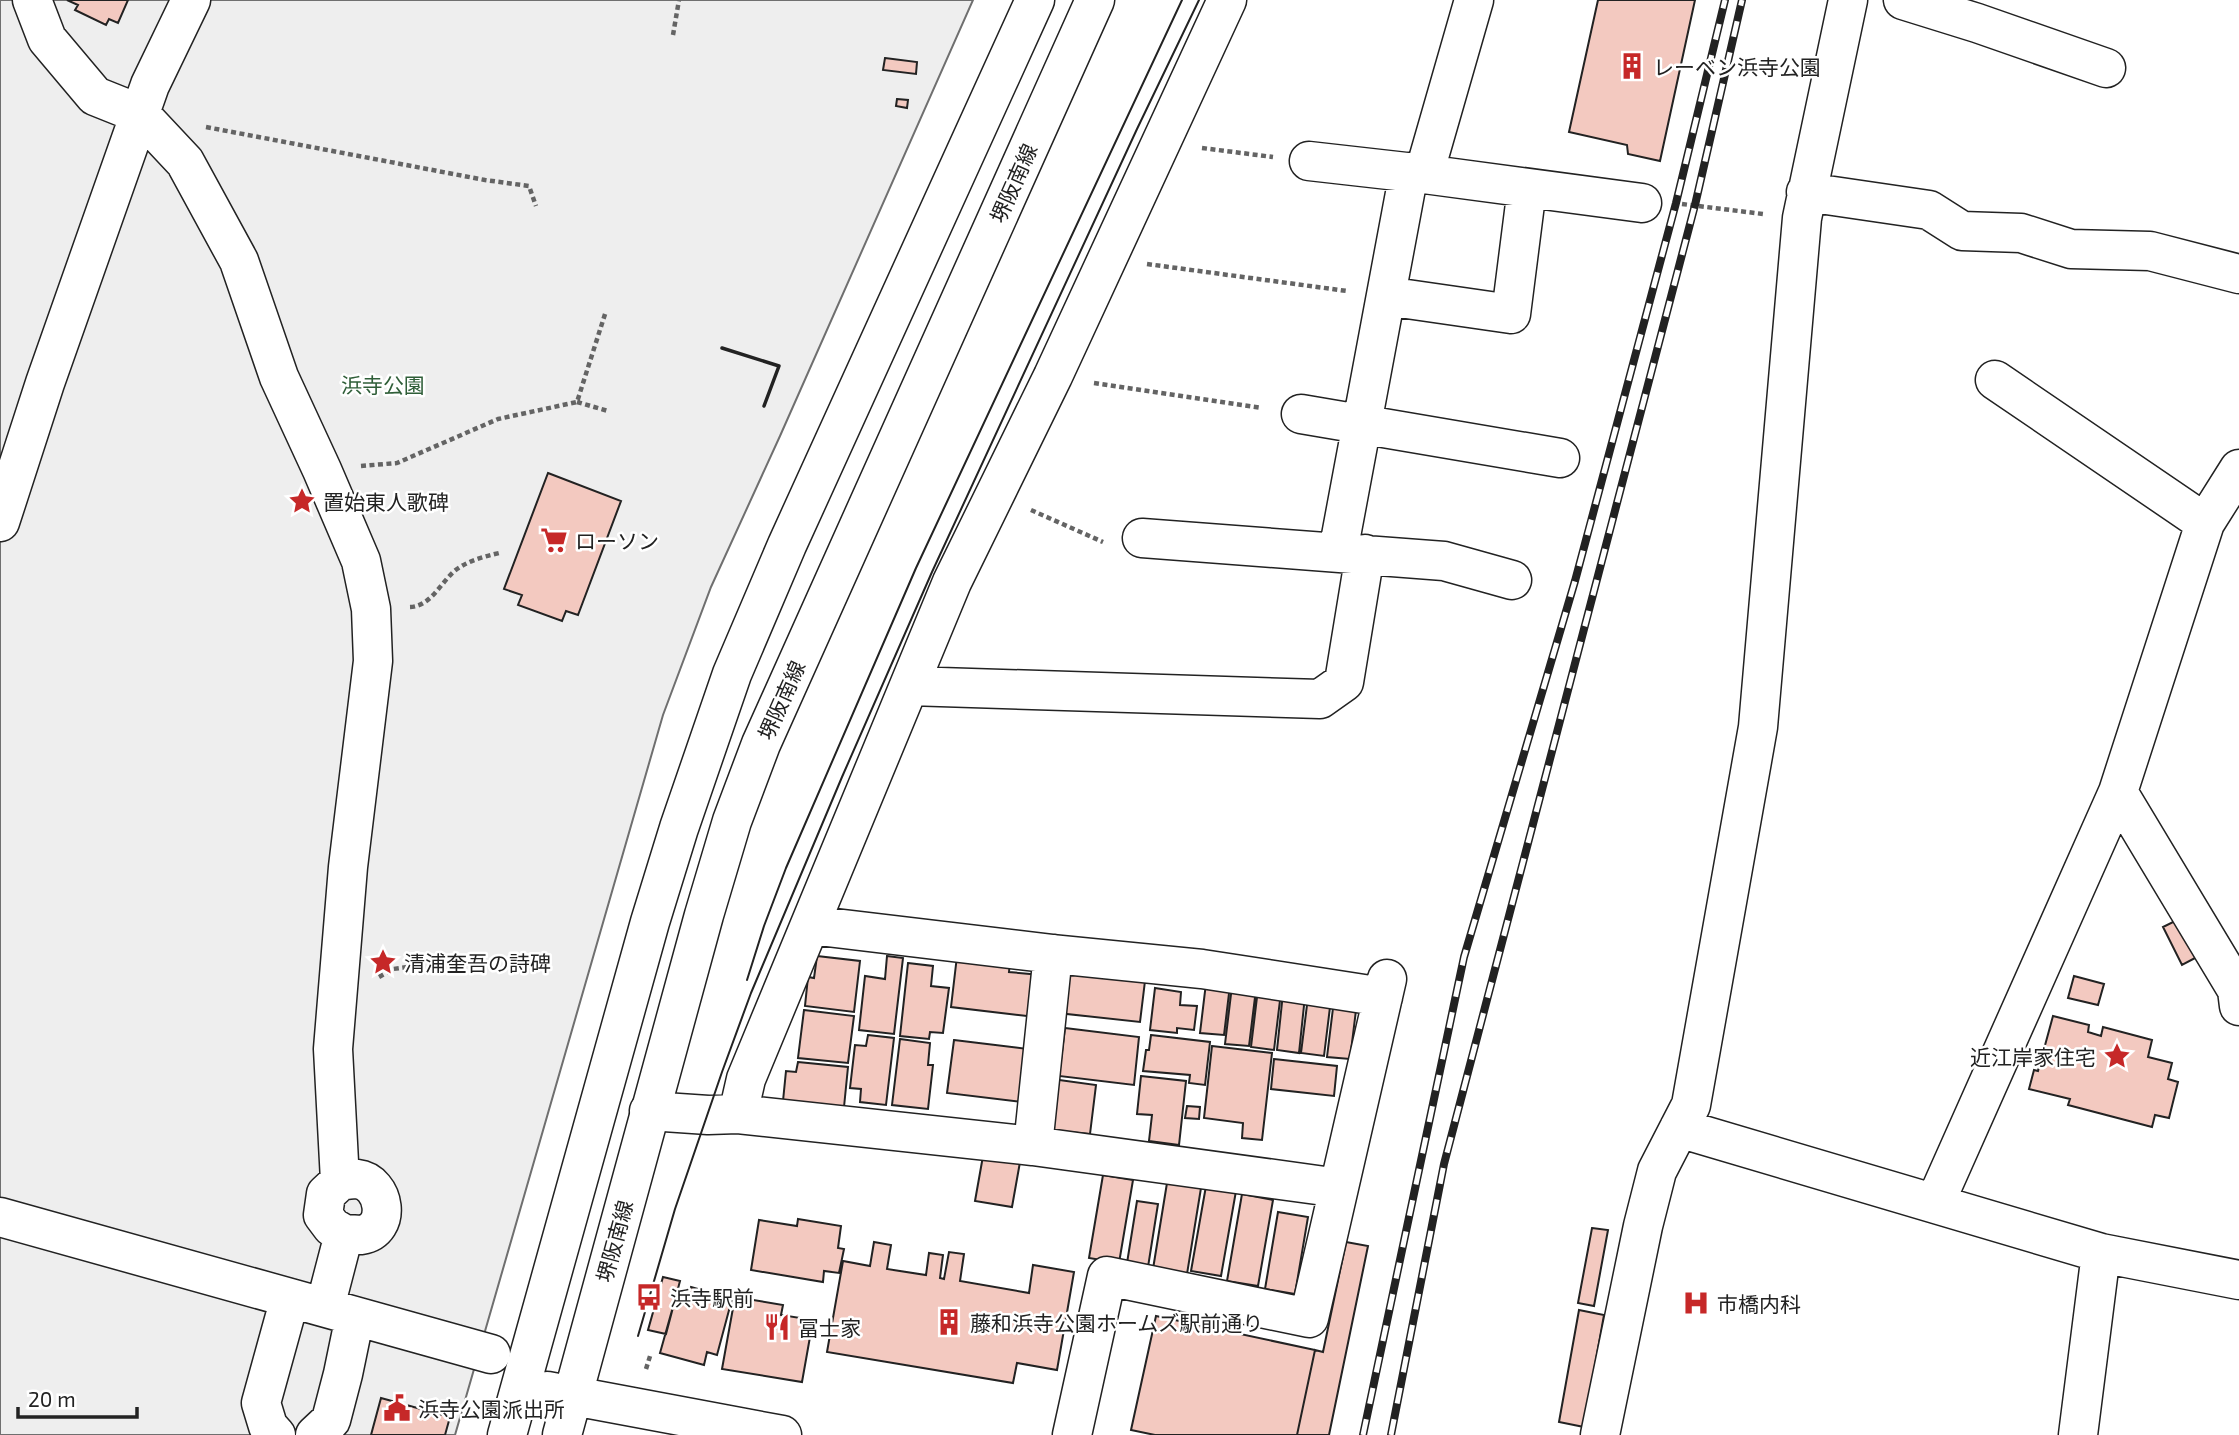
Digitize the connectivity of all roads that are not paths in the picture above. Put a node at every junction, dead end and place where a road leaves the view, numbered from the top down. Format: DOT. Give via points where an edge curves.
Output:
graph roads {
  1 [pos="32,0"];
  2 [pos="191,0"];
  3 [pos="1035,0"];
  4 [pos="1096,0"];
  5 [pos="1227,0"];
  6 [pos="1474,0"];
  7 [pos="1848,0"];
  8 [pos="1903,0"];
  9 [pos="2106,68"];
  10 [pos="140,114"];
  11 [pos="1309,161"];
  12 [pos="1416,173"];
  13 [pos="1527,188"];
  14 [pos="1642,203"];
  15 [pos="1804,205"];
  16 [pos="2239,274"];
  17 [pos="1386,296"];
  18 [pos="1995,380"];
  19 [pos="1301,414"];
  20 [pos="1362,424"];
  21 [pos="1560,458"];
  22 [pos="2239,469"];
  23 [pos="0,522"];
  24 [pos="2205,523"];
  25 [pos="1142,538"];
  26 [pos="1352,553"];
  27 [pos="1512,580"];
  28 [pos="909,686"];
  29 [pos="2118,792"];
  30 [pos="810,925"];
  31 [pos="1053,954"];
  32 [pos="2238,994"];
  33 [pos="649,1111"];
  34 [pos="738,1114"];
  35 [pos="1679,1128"];
  36 [pos="1033,1146"];
  37 [pos="1339,1188"];
  38 [pos="1934,1203"];
  39 [pos="0,1217"];
  40 [pos="2101,1253"];
  41 [pos="2239,1280"];
  42 [pos="323,1307"];
  43 [pos="491,1353"];
  44 [pos="521,1385"];
  45 [pos="572,1397"];
  46 [pos="774,1434"];
  47 [pos="276,1435"];
  48 [pos="315,1435"];
  49 [pos="507,1435"];
  50 [pos="562,1435"];
  51 [pos="1072,1435"];
  52 [pos="1600,1435"];
  53 [pos="2078,1435"];
  1 -- 10 [label="street" via="47,39 95,96"];
  2 -- 10 [label="street"];
  3 -- 44 [label="street" via="732,674 650,922"];
  4 -- 33 [label="street, 堺阪南線" via="761,744 732,821"];
  5 -- 28 [label="street" via="952,582"];
  6 -- 12 [label="street"];
  7 -- 15 [label="street"];
  8 -- 9 [label="street"];
  10 -- 23 [label="street"];
  10 -- 42 [label="street" via="185,162 239,261 279,377 361,561 371,609 373,661 348,867 333,1049 340,1181 357,1179 369,1184 377,1192 382,1214 370,1232 344,1234"];
  11 -- 12 [label="street"];
  12 -- 13 [label="street"];
  12 -- 17 [label="street"];
  13 -- 14 [label="street"];
  13 -- 17 [label="street" via="1511,314"];
  15 -- 16 [label="street" via="1929,210 1962,231 2021,233 2071,249 2150,251"];
  15 -- 35 [label="street" via="1758,727 1691,1105"];
  17 -- 20 [label="street"];
  18 -- 24 [label="street"];
  19 -- 20 [label="street"];
  20 -- 21 [label="street"];
  20 -- 26 [label="street"];
  22 -- 24 [label="street"];
  24 -- 29 [label="street"];
  25 -- 26 [label="street"];
  26 -- 27 [label="street" via="1444,561"];
  26 -- 28 [label="street" via="1344,682 1320,699"];
  28 -- 30 [label="street"];
  29 -- 32 [label="street"];
  29 -- 38 [label="street"];
  30 -- 31 [label="street"];
  30 -- 34 [label="street" via="746,1079"];
  31 -- 36 [label="street"];
  31 -- 37 [label="street" via="1385,988"];
  33 -- 34 [label="street"];
  33 -- 45 [label="street, 堺阪南線"];
  34 -- 36 [label="street"];
  35 -- 38 [label="street"];
  35 -- 52 [label="street" via="1657,1171"];
  36 -- 37 [label="street"];
  37 -- 51 [label="street" via="1309,1318 1107,1276"];
  38 -- 40 [label="street"];
  39 -- 42 [label="street"];
  40 -- 41 [label="street"];
  40 -- 53 [label="street"];
  42 -- 43 [label="street"];
  42 -- 47 [label="street" via="261,1403"];
  42 -- 48 [label="street" via="343,1374 331,1420"];
  44 -- 45 [label="street"];
  44 -- 49 [label="street"];
  45 -- 46 [label="street"];
  45 -- 50 [label="street, 堺阪南線"];
}
